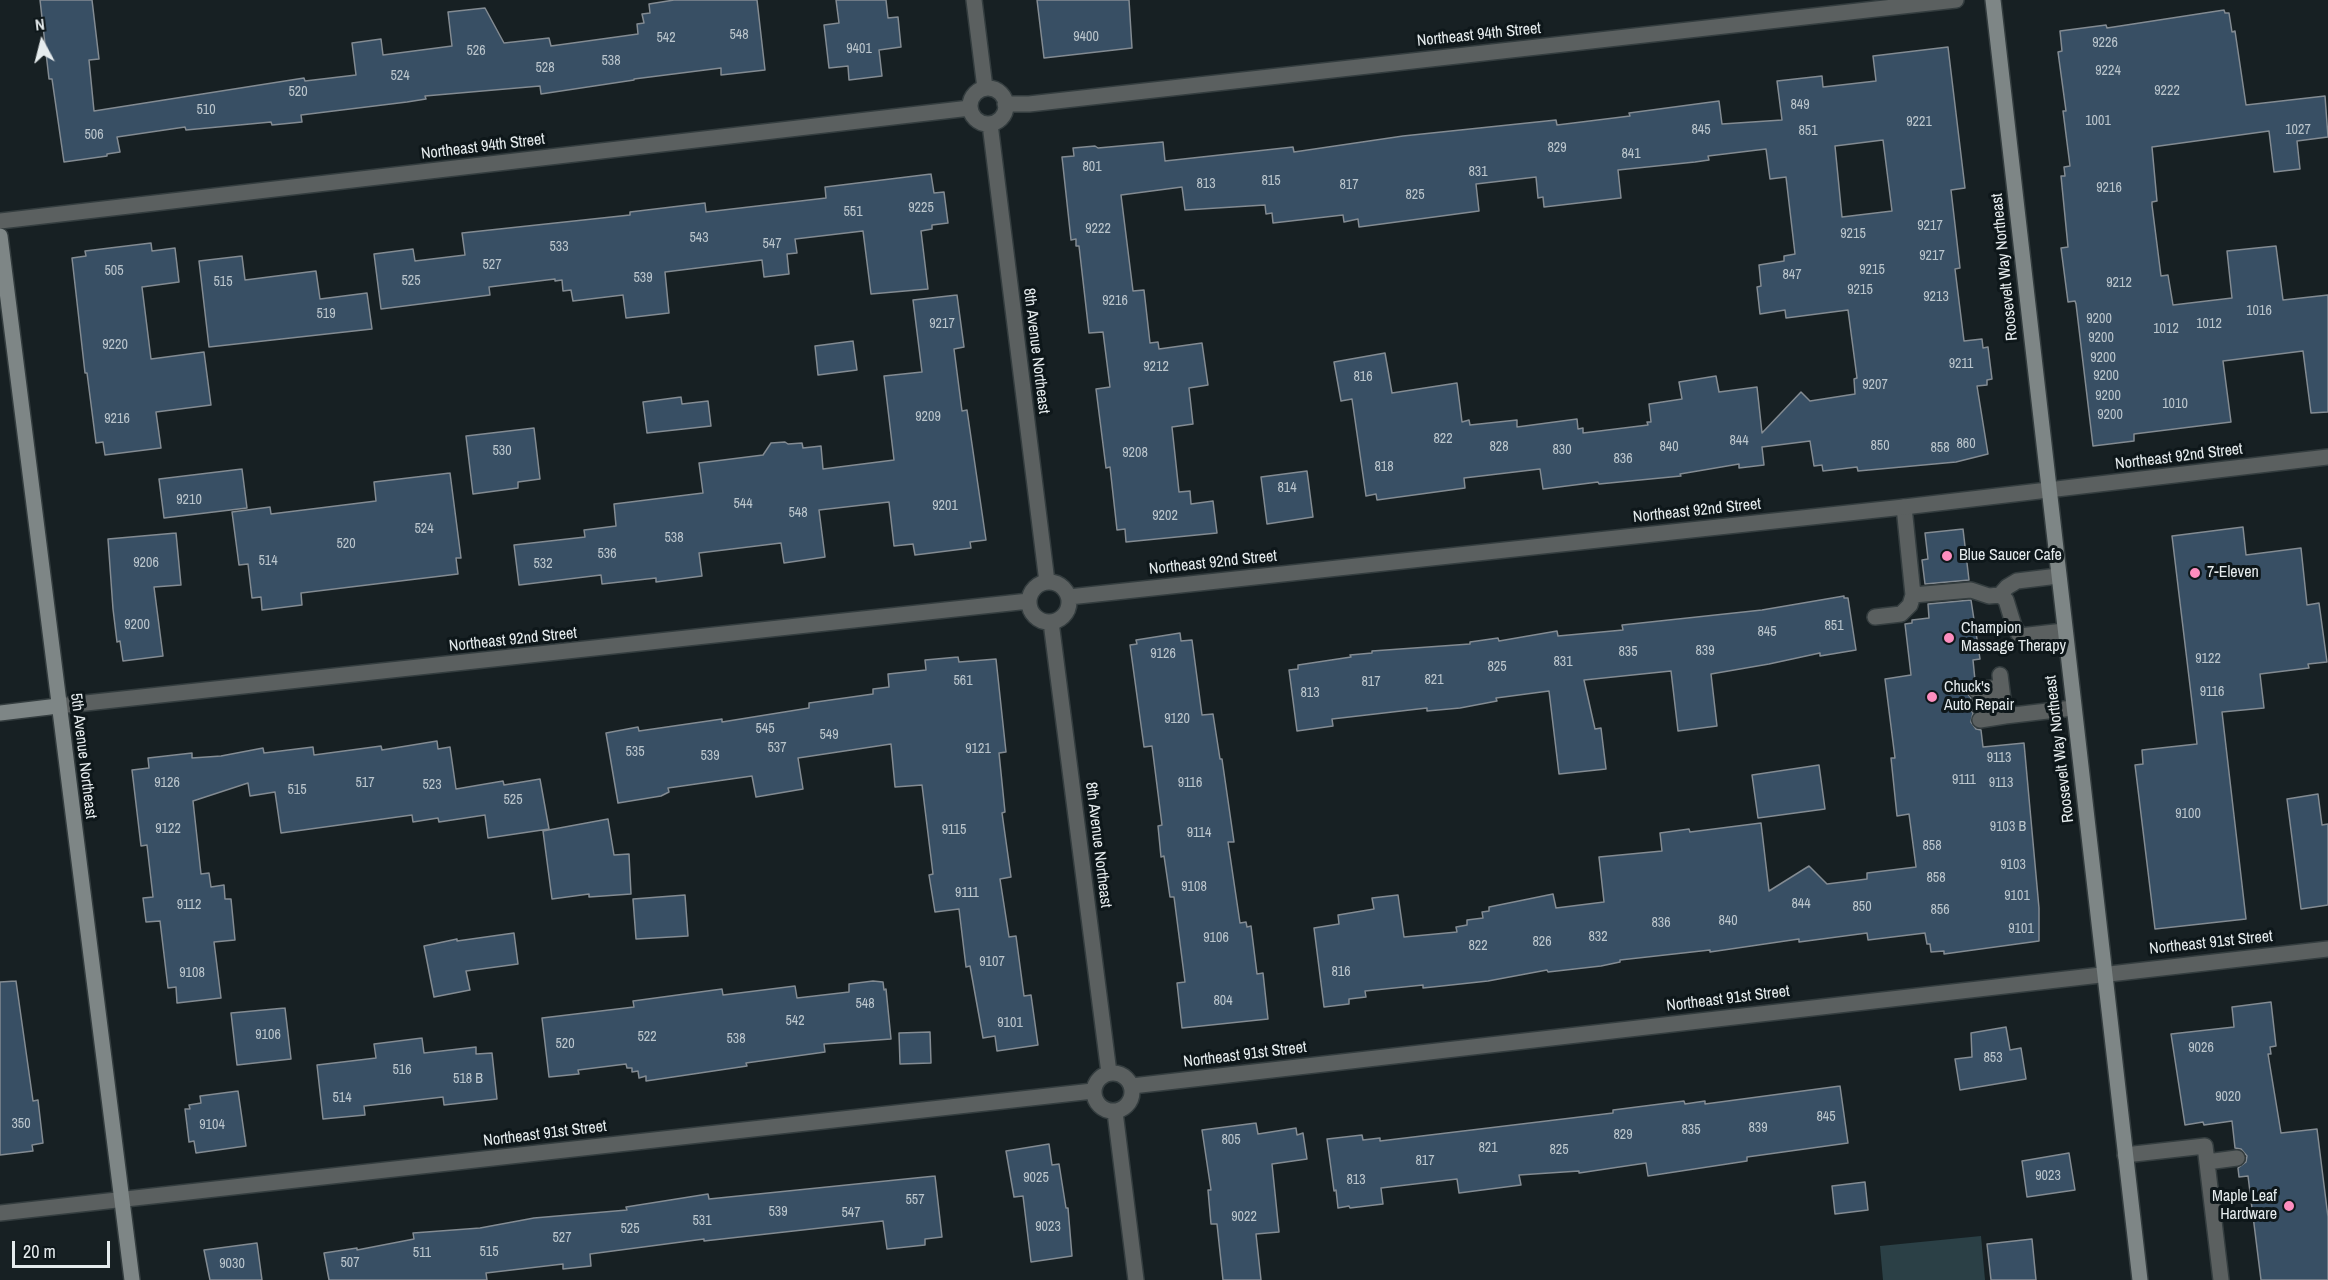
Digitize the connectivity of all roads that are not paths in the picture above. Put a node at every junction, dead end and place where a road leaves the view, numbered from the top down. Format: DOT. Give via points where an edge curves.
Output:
graph roads {
  1 [pos="974,0"];
  2 [pos="1956,0"];
  3 [pos="1993,0"];
  4 [pos="986,88"];
  5 [pos="1005,104"];
  6 [pos="970,108"];
  7 [pos="990,124"];
  8 [pos="0,221"];
  9 [pos="0,236"];
  10 [pos="2328,458"];
  11 [pos="2048,491"];
  12 [pos="1904,507"];
  13 [pos="2058,576"];
  14 [pos="1047,582"];
  15 [pos="2000,595"];
  16 [pos="1913,596"];
  17 [pos="1069,597"];
  18 [pos="1029,601"];
  19 [pos="1875,616"];
  20 [pos="1051,622"];
  21 [pos="2064,631"];
  22 [pos="2002,695"];
  23 [pos="58,706"];
  24 [pos="2073,708"];
  25 [pos="0,713"];
  26 [pos="2328,949"];
  27 [pos="2103,974"];
  28 [pos="1109,1073"];
  29 [pos="1132,1086"];
  30 [pos="1093,1091"];
  31 [pos="1115,1112"];
  32 [pos="2125,1155"];
  33 [pos="2237,1158"];
  34 [pos="2206,1162"];
  35 [pos="121,1201"];
  36 [pos="0,1214"];
  37 [pos="132,1280"];
  38 [pos="1136,1280"];
  39 [pos="2140,1280"];
  40 [pos="2221,1280"];
  1 -- 4 [label="street"];
  2 -- 5 [label="street, Northeast 94th Street"];
  3 -- 11 [label="main road, Roosevelt Way Northeast"];
  4 -- 5 [label="street" via="999,92"];
  4 -- 6 [label="street" via="974,95"];
  5 -- 7 [label="street" via="1002,117"];
  6 -- 7 [label="street" via="977,120"];
  6 -- 8 [label="street, Northeast 94th Street"];
  7 -- 14 [label="street, 8th Avenue Northeast"];
  9 -- 23 [label="main road, 5th Avenue Northeast"];
  10 -- 11 [label="street, Northeast 92nd Street"];
  11 -- 12 [label="street, Northeast 92nd Street"];
  11 -- 13 [label="main road, Roosevelt Way Northeast"];
  12 -- 16 [label="street"];
  12 -- 17 [label="street, Northeast 92nd Street"];
  13 -- 15 [label="street" via="2017,581"];
  13 -- 21 [label="main road, Roosevelt Way Northeast"];
  14 -- 17 [label="street" via="1061,585"];
  14 -- 18 [label="street" via="1037,585"];
  15 -- 16 [label="street" via="1971,590"];
  15 -- 21 [label="street" via="2006,600 2020,636"];
  16 -- 19 [label="street" via="1901,614"];
  17 -- 20 [label="street" via="1065,614"];
  18 -- 20 [label="street" via="1034,616"];
  18 -- 23 [label="street, Northeast 92nd Street"];
  20 -- 28 [label="street, 8th Avenue Northeast"];
  21 -- 24 [label="main road, Roosevelt Way Northeast"];
  22 -- 22 [label="street" via="1978,705"];
  22 -- 24 [label="street"];
  23 -- 25 [label="main road, Northeast 92nd Street"];
  23 -- 35 [label="main road, 5th Avenue Northeast"];
  24 -- 27 [label="main road, Roosevelt Way Northeast"];
  26 -- 27 [label="street, Northeast 91st Street"];
  27 -- 29 [label="street, Northeast 91st Street"];
  27 -- 32 [label="main road, Roosevelt Way Northeast"];
  28 -- 29 [label="street" via="1122,1075"];
  28 -- 30 [label="street" via="1099,1078"];
  29 -- 31 [label="street" via="1130,1101"];
  30 -- 31 [label="street" via="1097,1104"];
  30 -- 35 [label="street, Northeast 91st Street"];
  31 -- 38 [label="street"];
  32 -- 34 [label="street" via="2205,1146"];
  32 -- 39 [label="main road, Roosevelt Way Northeast"];
  33 -- 34 [label="street"];
  34 -- 40 [label="street"];
  35 -- 36 [label="street, Northeast 91st Street"];
  35 -- 37 [label="main road, 5th Avenue Northeast"];
}
